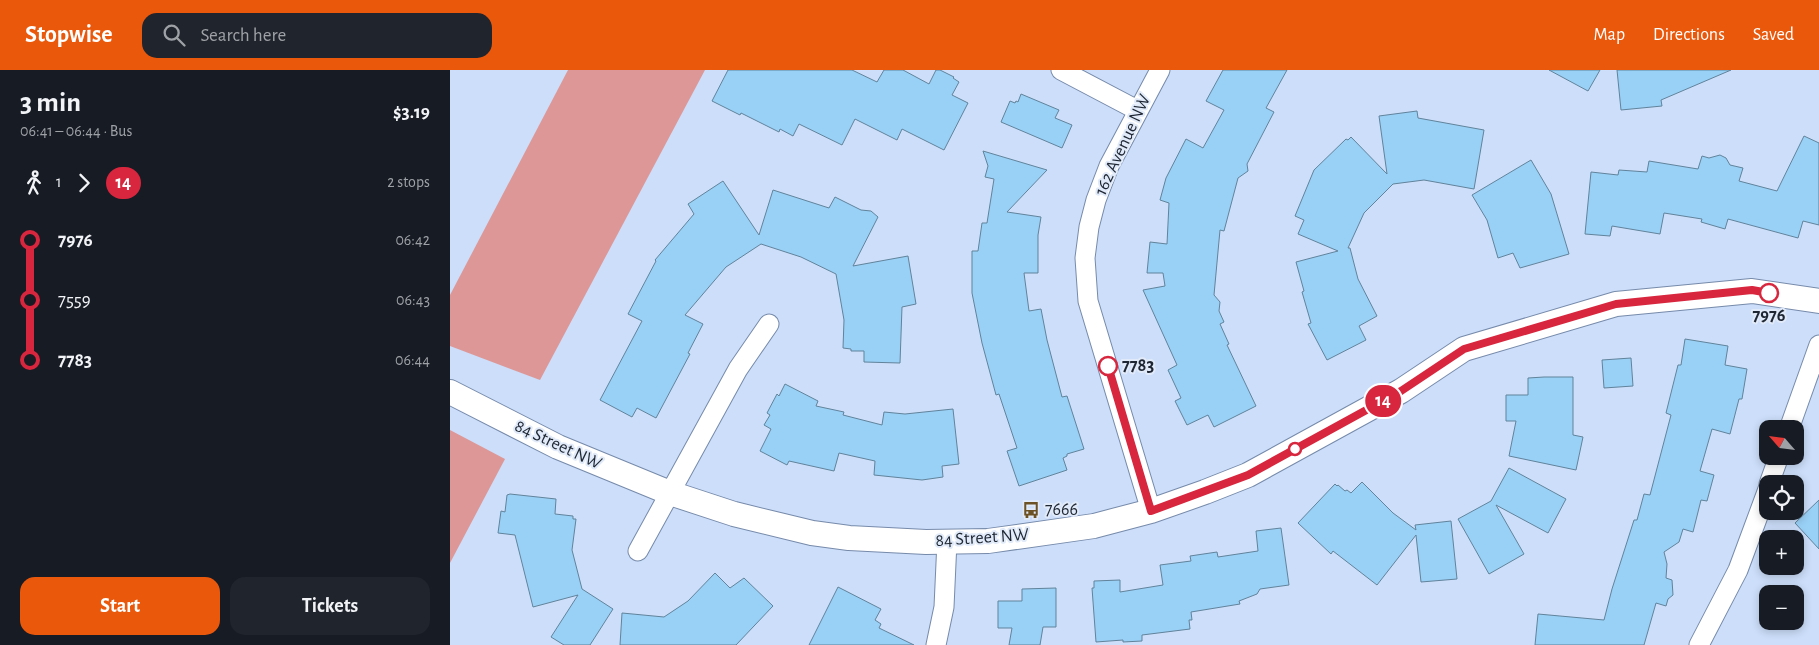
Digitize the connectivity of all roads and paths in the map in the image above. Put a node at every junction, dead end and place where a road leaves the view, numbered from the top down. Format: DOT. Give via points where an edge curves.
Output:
graph roads {
  1 [pos="1061,70"];
  2 [pos="1160,70"];
  3 [pos="1137,110"];
  4 [pos="1819,301"];
  5 [pos="769,324"];
  6 [pos="1819,345"];
  7 [pos="450,392"];
  8 [pos="1792,420"];
  9 [pos="670,493"];
  10 [pos="1151,511"];
  11 [pos="1759,513"];
  12 [pos="947,541"];
  13 [pos="638,551"];
  14 [pos="936,645"];
  15 [pos="1699,645"];
  1 -- 3 [label="street"];
  2 -- 3 [label="street, 162 Avenue NW"];
  3 -- 10 [label="street, 162 Avenue NW" via="1096,200 1089,228 1086,281 1088,300"];
  4 -- 10 [label="street, 84 Street NW" via="1752,290 1616,304 1464,349 1401,391 1248,475"];
  5 -- 9 [label="street" via="738,369"];
  6 -- 8 [label="street"];
  7 -- 9 [label="street, 84 Street NW" via="558,447"];
  9 -- 12 [label="street, 84 Street NW" via="734,514 812,533 888,541"];
  9 -- 13 [label="street"];
  10 -- 12 [label="street, 84 Street NW" via="1094,526 988,541"];
  11 -- 15 [label="street" via="1738,570"];
  12 -- 14 [label="street" via="944,607"];
}
